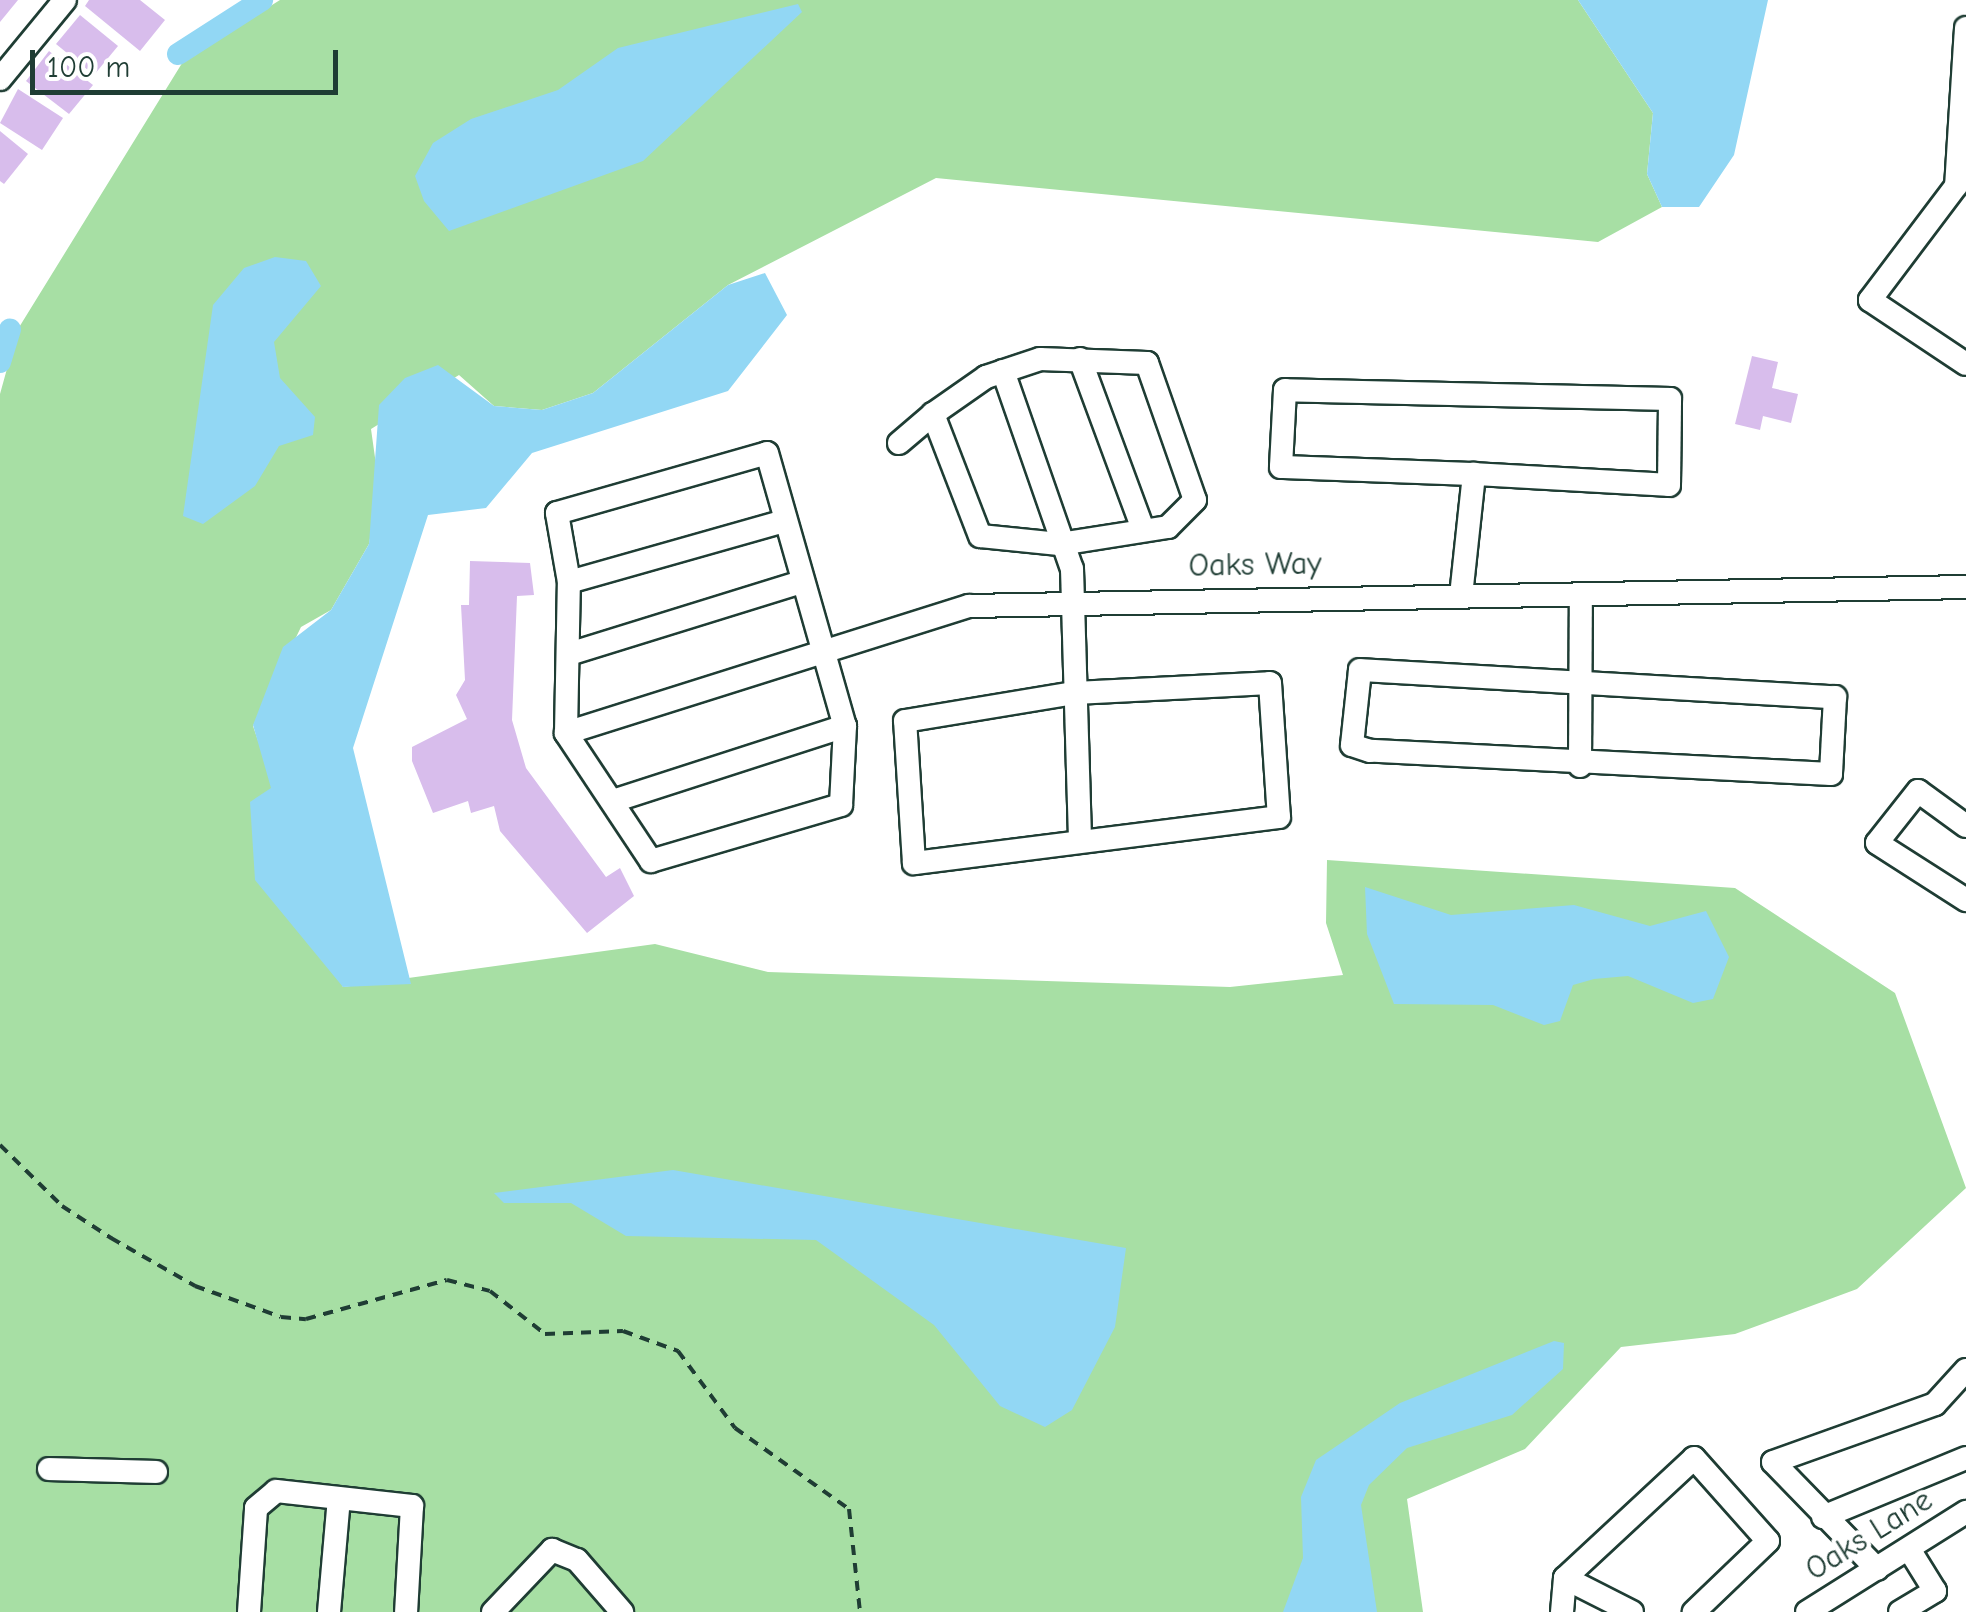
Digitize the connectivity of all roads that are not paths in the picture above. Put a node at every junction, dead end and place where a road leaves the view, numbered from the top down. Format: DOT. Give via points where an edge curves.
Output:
graph roads {
  1 [pos="65,0"];
  2 [pos="1966,28"];
  3 [pos="0,79"];
  4 [pos="1961,190"];
  5 [pos="1080,359"];
  6 [pos="1966,364"];
  7 [pos="1003,371"];
  8 [pos="933,414"];
  9 [pos="899,443"];
  10 [pos="1474,474"];
  11 [pos="784,522"];
  12 [pos="1143,530"];
  13 [pos="1059,544"];
  14 [pos="1966,574"];
  15 [pos="569,582"];
  16 [pos="802,582"];
  17 [pos="1966,587"];
  18 [pos="1581,594"];
  19 [pos="1461,596"];
  20 [pos="1068,600"];
  21 [pos="569,654"];
  22 [pos="829,654"];
  23 [pos="1584,683"];
  24 [pos="1075,693"];
  25 [pos="845,726"];
  26 [pos="566,733"];
  27 [pos="1580,766"];
  28 [pos="613,800"];
  29 [pos="1966,826"];
  30 [pos="1080,840"];
  31 [pos="1966,900"];
  32 [pos="1966,1370"];
  33 [pos="1966,1458"];
  34 [pos="49,1469"];
  35 [pos="156,1472"];
  36 [pos="339,1498"];
  37 [pos="1966,1512"];
  38 [pos="1824,1517"];
  39 [pos="1910,1549"];
  40 [pos="1876,1569"];
  41 [pos="1566,1578"];
  42 [pos="250,1612"];
  43 [pos="329,1612"];
  44 [pos="406,1612"];
  45 [pos="493,1612"];
  46 [pos="621,1612"];
  47 [pos="1562,1612"];
  48 [pos="1632,1612"];
  49 [pos="1694,1612"];
  50 [pos="1807,1612"];
  51 [pos="1900,1612"];
  1 -- 3 [label="street"];
  2 -- 4 [label="street"];
  4 -- 6 [label="street" via="1870,300"];
  5 -- 7 [label="street"];
  5 -- 12 [label="street"];
  5 -- 12 [label="street" via="1147,363 1188,469 1190,515"];
  7 -- 8 [label="street"];
  7 -- 13 [label="street"];
  8 -- 9 [label="street"];
  8 -- 13 [label="street" via="980,536"];
  10 -- 10 [label="street" via="1669,485 1670,399 1285,390 1281,468"];
  10 -- 19 [label="street"];
  11 -- 15 [label="street"];
  11 -- 15 [label="street" via="767,453 557,513"];
  11 -- 16 [label="street"];
  12 -- 13 [label="street"];
  13 -- 20 [label="street" via="1072,570"];
  14 -- 17 [label="street"];
  15 -- 21 [label="street"];
  16 -- 21 [label="street"];
  16 -- 22 [label="street"];
  17 -- 18 [label="street, Oaks Way"];
  18 -- 19 [label="street, Oaks Way"];
  18 -- 23 [label="street"];
  19 -- 20 [label="street, Oaks Way"];
  20 -- 22 [label="street, Oaks Way" via="969,606"];
  20 -- 24 [label="street"];
  21 -- 26 [label="street"];
  22 -- 25 [label="street"];
  22 -- 26 [label="street, Oaks Way"];
  23 -- 27 [label="street"];
  23 -- 27 [label="street" via="1360,670 1352,744"];
  23 -- 27 [label="street" via="1835,697 1832,774"];
  24 -- 30 [label="street"];
  24 -- 30 [label="street" via="904,721 914,863"];
  24 -- 30 [label="street" via="1270,683 1278,817"];
  25 -- 28 [label="street"];
  25 -- 28 [label="street" via="841,805 651,861"];
  26 -- 28 [label="street"];
  29 -- 31 [label="street" via="1918,791 1877,843"];
  32 -- 38 [label="street" via="1935,1404 1773,1462"];
  33 -- 38 [label="street"];
  34 -- 35 [label="street"];
  36 -- 42 [label="street" via="262,1495"];
  36 -- 43 [label="street"];
  36 -- 44 [label="street" via="412,1506"];
  37 -- 39 [label="street, Oaks Lane"];
  38 -- 40 [label="street"];
  39 -- 40 [label="street, Oaks Lane"];
  39 -- 51 [label="street" via="1935,1591"];
  40 -- 50 [label="street, Oaks Lane"];
  41 -- 47 [label="street"];
  41 -- 48 [label="street"];
  41 -- 49 [label="street" via="1694,1458 1768,1542"];
  45 -- 46 [label="street" via="552,1550 577,1560"];
}
